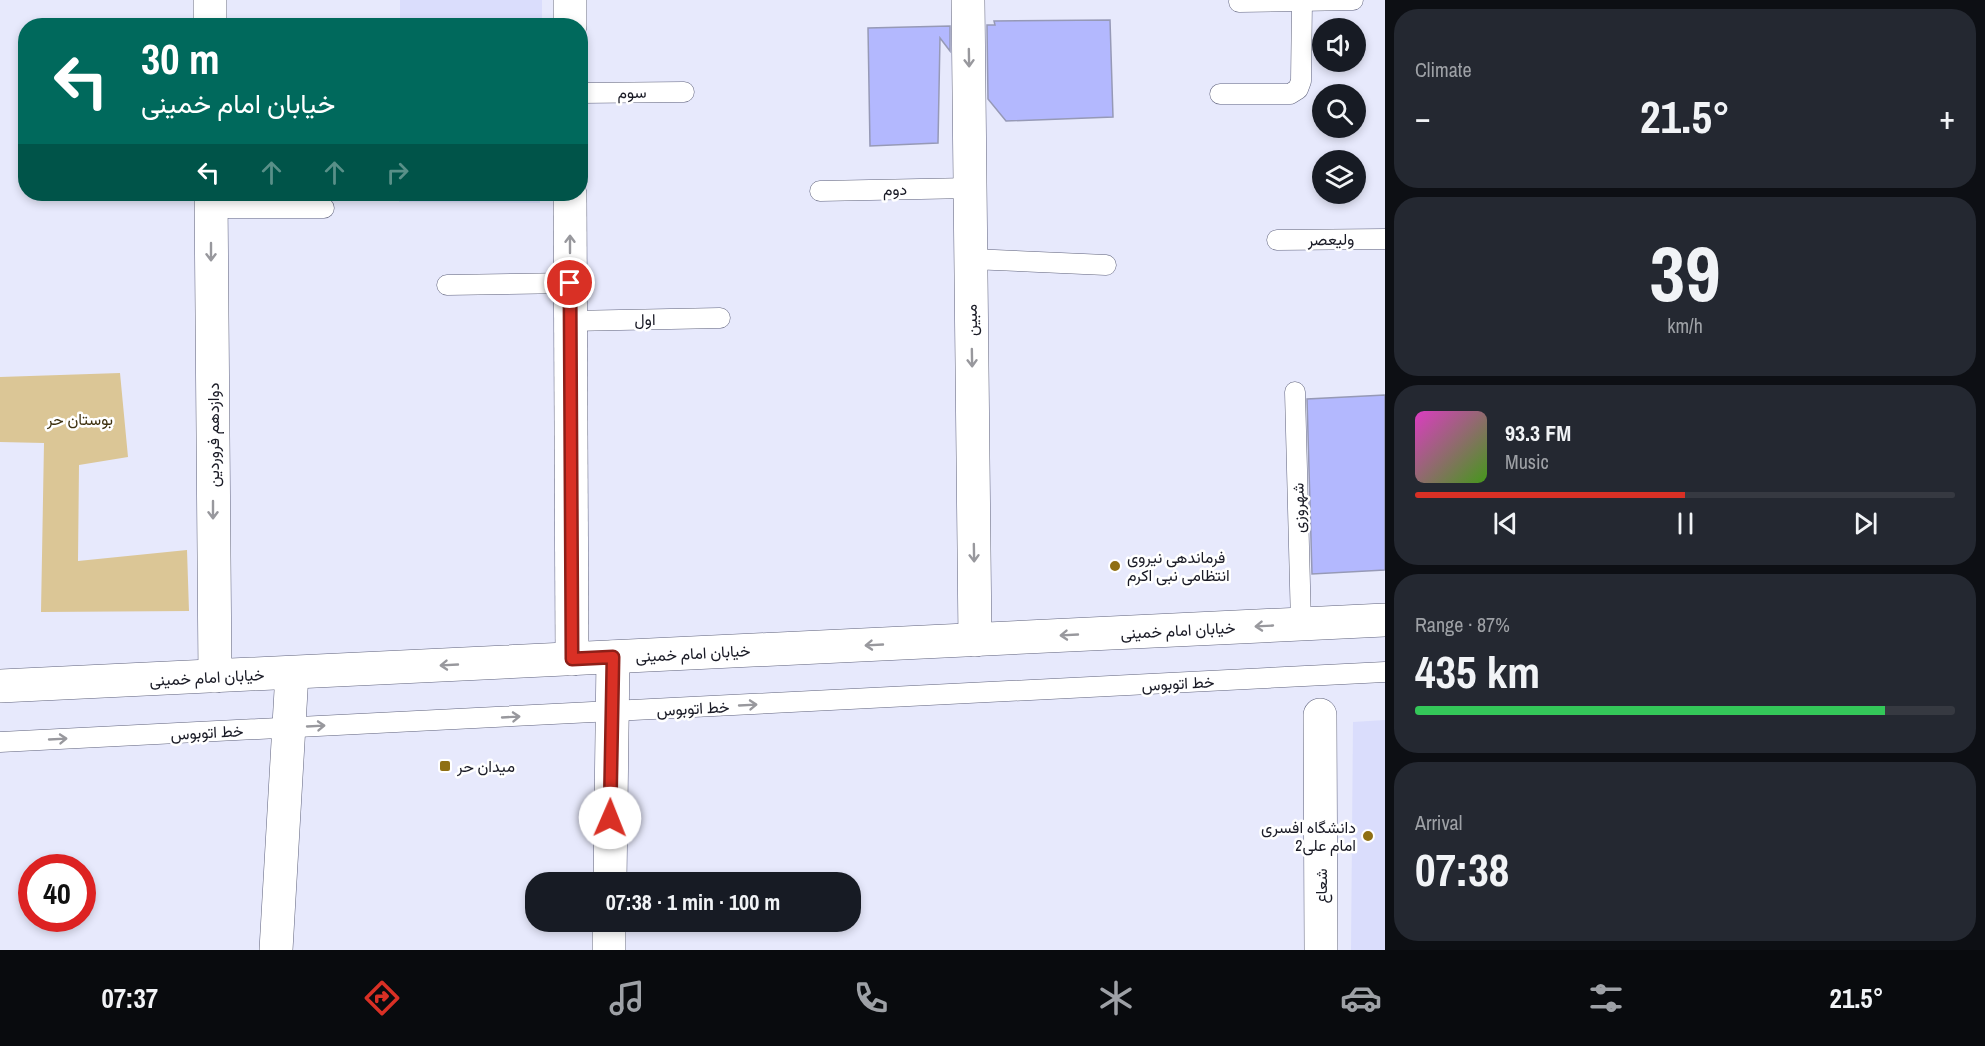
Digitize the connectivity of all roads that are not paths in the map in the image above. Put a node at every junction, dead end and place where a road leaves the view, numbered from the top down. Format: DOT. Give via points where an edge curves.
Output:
graph roads {
  1 [pos="210,0"];
  2 [pos="570,0"];
  3 [pos="968,0"];
  4 [pos="1353,0"];
  5 [pos="1302,1"];
  6 [pos="1239,2"];
  7 [pos="210,18"];
  8 [pos="570,18"];
  9 [pos="684,92"];
  10 [pos="588,93"];
  11 [pos="1220,94"];
  12 [pos="970,188"];
  13 [pos="820,191"];
  14 [pos="211,201"];
  15 [pos="570,201"];
  16 [pos="324,208"];
  17 [pos="1385,238"];
  18 [pos="1277,240"];
  19 [pos="971,259"];
  20 [pos="1106,265"];
  21 [pos="570,283"];
  22 [pos="447,285"];
  23 [pos="720,318"];
  24 [pos="570,321"];
  25 [pos="1295,392"];
  26 [pos="1385,620"];
  27 [pos="1301,624"];
  28 [pos="975,640"];
  29 [pos="613,657"];
  30 [pos="572,659"];
  31 [pos="1385,672"];
  32 [pos="292,673"];
  33 [pos="215,676"];
  34 [pos="0,686"];
  35 [pos="611,712"];
  36 [pos="1320,715"];
  37 [pos="288,728"];
  38 [pos="0,742"];
  39 [pos="610,872"];
  40 [pos="609,932"];
  41 [pos="276,950"];
  42 [pos="609,950"];
  43 [pos="1321,950"];
  1 -- 7 [label="street"];
  2 -- 8 [label="street"];
  3 -- 12 [label="street, مبین, one-way"];
  4 -- 5 [label="lane"];
  5 -- 6 [label="lane"];
  5 -- 11 [label="lane" via="1298,89 1290,94"];
  9 -- 10 [label="lane, سوم"];
  12 -- 13 [label="lane, دوم"];
  12 -- 19 [label="street, مبین"];
  14 -- 16 [label="lane"];
  14 -- 33 [label="street, دوازدهم فروردین, one-way"];
  21 -- 15 [label="street, one-way"];
  17 -- 18 [label="lane, ولیعصر"];
  19 -- 20 [label="lane"];
  19 -- 28 [label="street, مبین, one-way"];
  21 -- 22 [label="lane"];
  21 -- 24 [label="street"];
  23 -- 24 [label="lane, اول"];
  24 -- 30 [label="street"];
  25 -- 27 [label="lane, شهروزی"];
  26 -- 27 [label="street, خیابان امام خمینی"];
  27 -- 28 [label="street, خیابان امام خمینی, one-way"];
  28 -- 29 [label="street, خیابان امام خمینی, one-way"];
  29 -- 30 [label="street, خیابان امام خمینی"];
  29 -- 35 [label="street"];
  30 -- 32 [label="street, خیابان امام خمینی, one-way"];
  35 -- 31 [label="lane, خط اتوبوس, one-way"];
  32 -- 33 [label="street, خیابان امام خمینی"];
  32 -- 37 [label="street"];
  33 -- 34 [label="street, خیابان امام خمینی"];
  37 -- 35 [label="lane, خط اتوبوس, one-way"];
  35 -- 39 [label="street"];
  36 -- 43 [label="street, شعاع"];
  38 -- 37 [label="lane, خط اتوبوس, one-way"];
  37 -- 41 [label="street"];
  40 -- 42 [label="street"];
}
